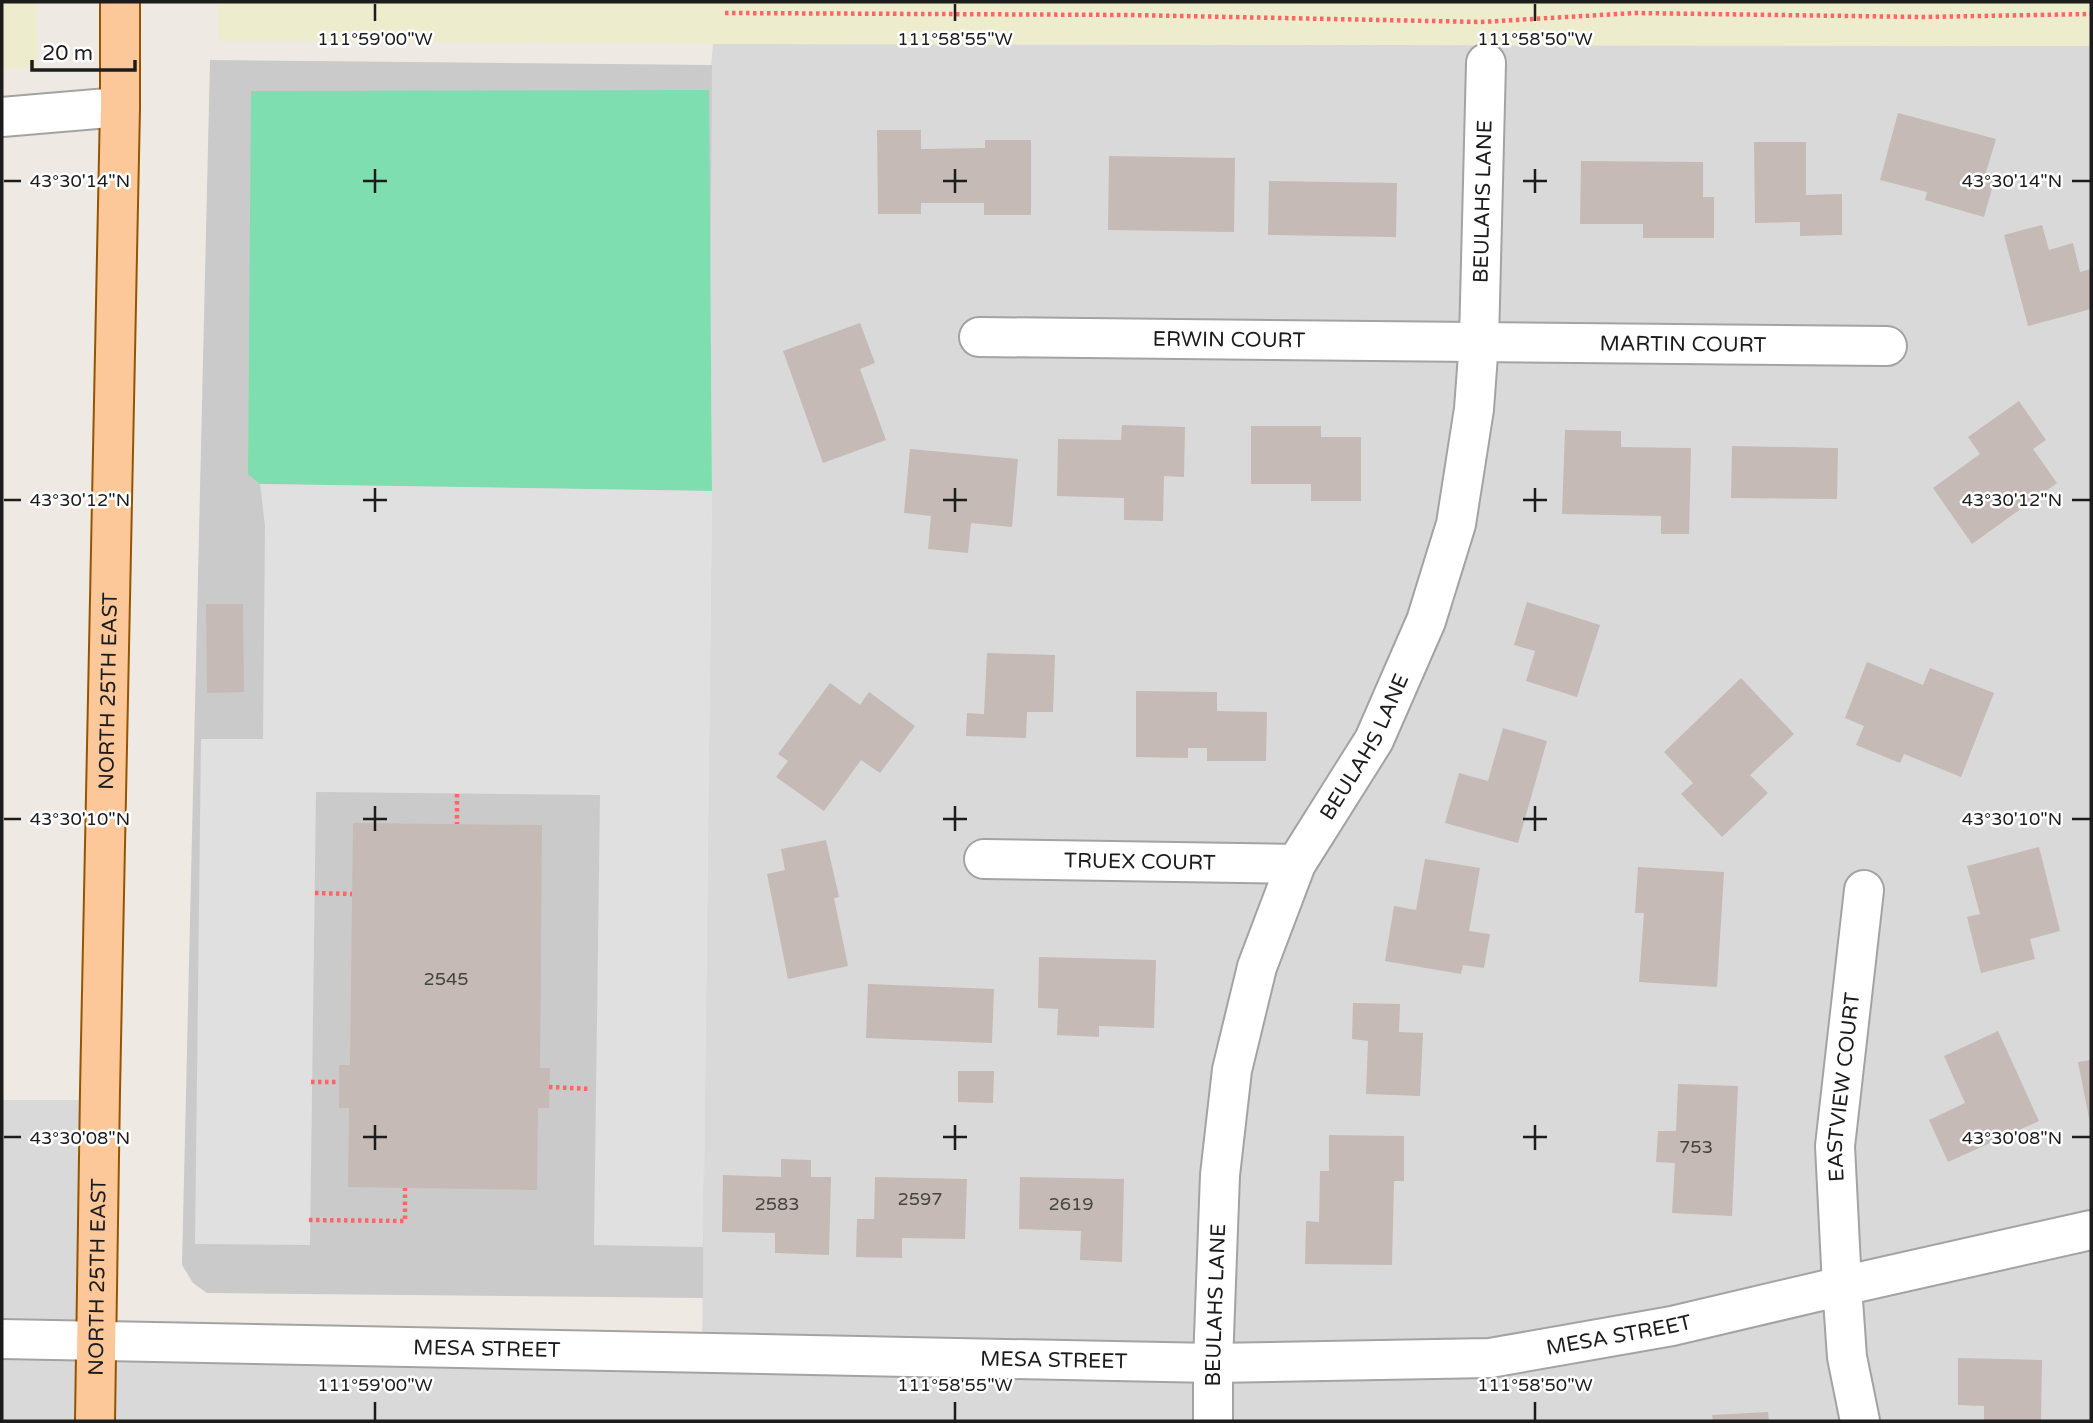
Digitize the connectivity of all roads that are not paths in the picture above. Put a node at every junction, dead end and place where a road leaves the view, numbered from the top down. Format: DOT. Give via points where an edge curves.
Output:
graph roads {
  1 [pos="120,2"];
  2 [pos="1486,63"];
  3 [pos="120,107"];
  4 [pos="2,117"];
  5 [pos="979,337"];
  6 [pos="1479,341"];
  7 [pos="1887,346"];
  8 [pos="984,859"];
  9 [pos="1296,864"];
  10 [pos="1864,890"];
  11 [pos="2091,1230"];
  12 [pos="1842,1286"];
  13 [pos="2,1339"];
  14 [pos="96,1340"];
  15 [pos="1213,1363"];
  16 [pos="96,1421"];
  17 [pos="1213,1421"];
  18 [pos="1860,1421"];
  1 -- 3 [label="main road, NORTH 25TH EAST"];
  2 -- 6 [label="street, BEULAHS LANE"];
  3 -- 4 [label="street"];
  3 -- 14 [label="main road, NORTH 25TH EAST"];
  5 -- 6 [label="street, ERWIN COURT"];
  6 -- 7 [label="street, MARTIN COURT"];
  6 -- 9 [label="street, BEULAHS LANE" via="1474,409 1455,524 1426,621 1374,740"];
  8 -- 9 [label="street, TRUEX COURT"];
  9 -- 15 [label="street, BEULAHS LANE" via="1257,967 1233,1070 1220,1175"];
  10 -- 12 [label="street, EASTVIEW COURT" via="1835,1146"];
  11 -- 12 [label="street, MESA STREET"];
  12 -- 15 [label="street, MESA STREET" via="1672,1326 1490,1359"];
  12 -- 18 [label="street, EASTVIEW COURT" via="1847,1357"];
  13 -- 14 [label="street, MESA STREET"];
  14 -- 15 [label="street, MESA STREET"];
  14 -- 16 [label="main road, NORTH 25TH EAST"];
  15 -- 17 [label="street, BEULAHS LANE"];
}
